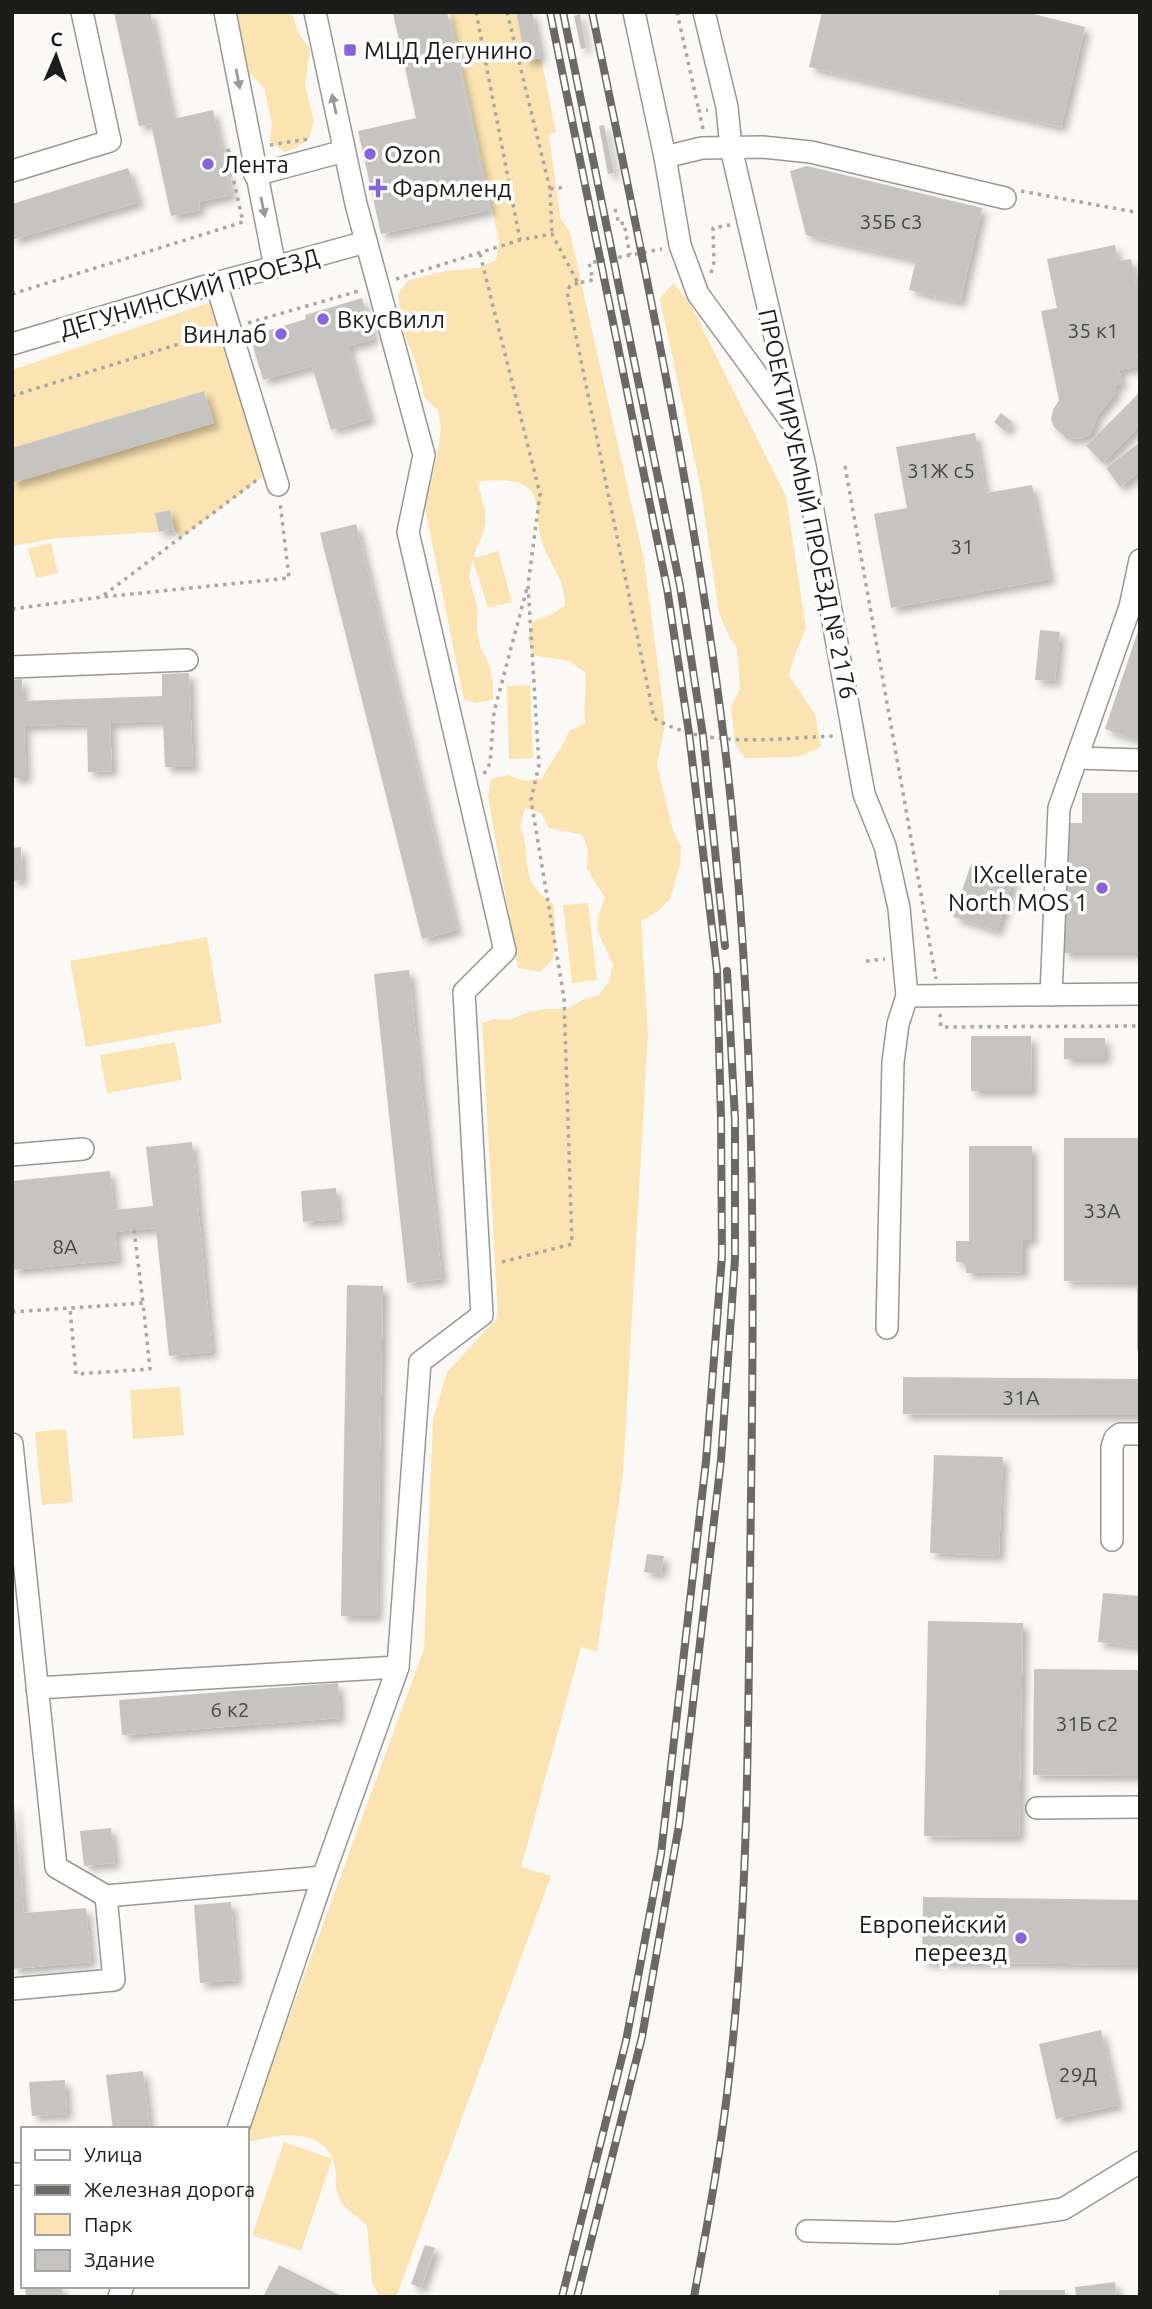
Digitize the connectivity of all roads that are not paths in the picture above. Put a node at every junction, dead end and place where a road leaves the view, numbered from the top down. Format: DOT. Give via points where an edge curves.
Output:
graph roads {
  1 [pos="82,12"];
  2 [pos="225,12"];
  3 [pos="315,12"];
  4 [pos="634,12"];
  5 [pos="704,12"];
  6 [pos="731,148"];
  7 [pos="344,151"];
  8 [pos="665,157"];
  9 [pos="12,171"];
  10 [pos="256,175"];
  11 [pos="1005,198"];
  12 [pos="366,242"];
  13 [pos="275,267"];
  14 [pos="216,283"];
  15 [pos="12,344"];
  16 [pos="796,427"];
  17 [pos="275,477"];
  18 [pos="1140,560"];
  19 [pos="187,660"];
  20 [pos="12,667"];
  21 [pos="1078,758"];
  22 [pos="1140,760"];
  23 [pos="1140,994"];
  24 [pos="1051,995"];
  25 [pos="907,996"];
  26 [pos="83,1149"];
  27 [pos="12,1155"];
  28 [pos="887,1328"];
  29 [pos="1140,1434"];
  30 [pos="12,1444"];
  31 [pos="1112,1540"];
  32 [pos="398,1667"];
  33 [pos="37,1688"];
  34 [pos="1140,1807"];
  35 [pos="1037,1808"];
  36 [pos="323,1877"];
  37 [pos="106,1896"];
  38 [pos="12,1989"];
  39 [pos="239,2127"];
  40 [pos="1140,2162"];
  41 [pos="807,2231"];
  1 -- 9 [label="street" via="110,141"];
  2 -- 10 [label="street, one-way"];
  7 -- 3 [label="street, one-way"];
  4 -- 8 [label="street"];
  5 -- 6 [label="street, ПРОЕКТИРУЕМЫЙ ПРОЕЗД № 2176" via="727,107"];
  6 -- 8 [label="street" via="702,148"];
  6 -- 11 [label="street" via="811,152"];
  6 -- 16 [label="street, ПРОЕКТИРУЕМЫЙ ПРОЕЗД № 2176"];
  7 -- 10 [label="street"];
  7 -- 12 [label="street"];
  8 -- 16 [label="street" via="680,245 698,293"];
  10 -- 13 [label="street, one-way"];
  12 -- 13 [label="street, ДЕГУНИНСКИЙ ПРОЕЗД"];
  12 -- 32 [label="street" via="424,455 408,533 505,951 464,992 482,1315 420,1362"];
  13 -- 14 [label="street, ДЕГУНИНСКИЙ ПРОЕЗД"];
  14 -- 15 [label="street, ДЕГУНИНСКИЙ ПРОЕЗД"];
  14 -- 17 [label="street"];
  16 -- 25 [label="street, ПРОЕКТИРУЕМЫЙ ПРОЕЗД № 2176" via="864,794 885,846 899,908"];
  18 -- 21 [label="street" via="1130,607"];
  19 -- 20 [label="street"];
  21 -- 22 [label="street"];
  21 -- 24 [label="street" via="1059,808"];
  23 -- 24 [label="street"];
  24 -- 25 [label="street"];
  25 -- 28 [label="street" via="894,1062"];
  26 -- 27 [label="street"];
  29 -- 31 [label="street" via="1119,1434 1112,1447"];
  30 -- 33 [label="street"];
  32 -- 33 [label="street"];
  32 -- 36 [label="street"];
  33 -- 37 [label="street" via="55,1867"];
  34 -- 35 [label="street"];
  36 -- 37 [label="street"];
  36 -- 39 [label="street"];
  37 -- 38 [label="street" via="114,1980"];
  40 -- 41 [label="street" via="1063,2209 897,2233"];
}
